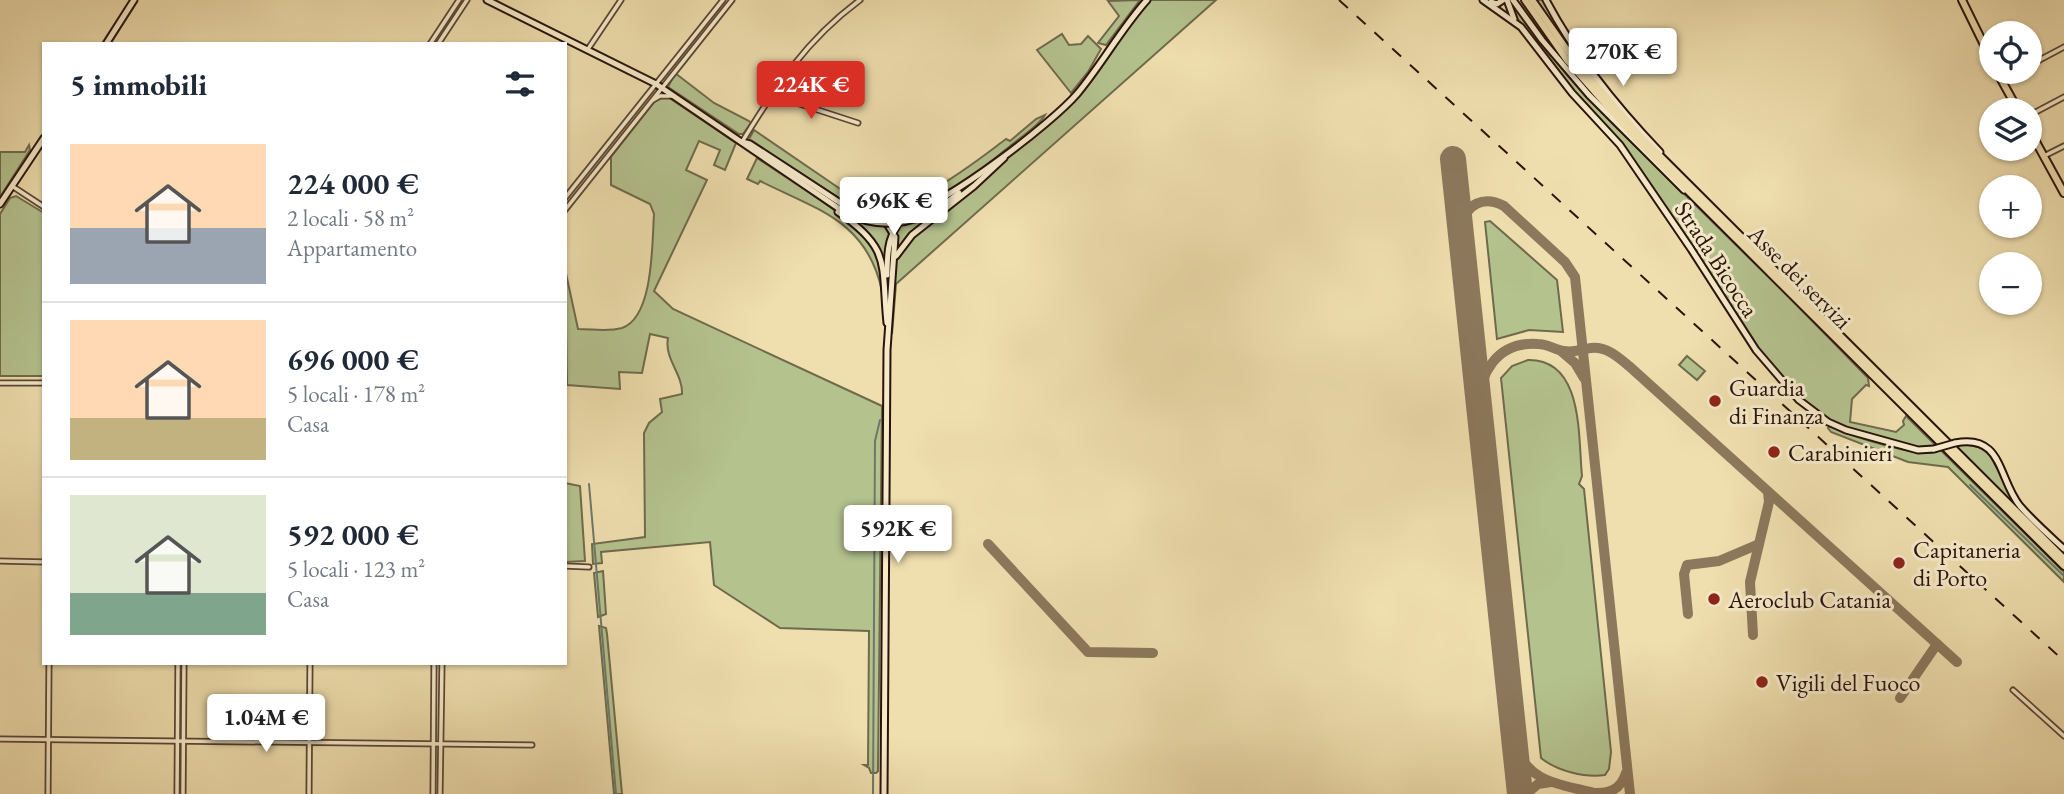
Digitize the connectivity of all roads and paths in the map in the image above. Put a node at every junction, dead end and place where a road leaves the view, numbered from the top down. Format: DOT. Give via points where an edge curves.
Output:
graph roads {
  1 [pos="134,0"];
  2 [pos="459,0"];
  3 [pos="467,0"];
  4 [pos="487,0"];
  5 [pos="621,0"];
  6 [pos="723,0"];
  7 [pos="732,0"];
  8 [pos="860,0"];
  9 [pos="1147,0"];
  10 [pos="1485,0"];
  11 [pos="1505,0"];
  12 [pos="1513,0"];
  13 [pos="1525,0"];
  14 [pos="1532,0"];
  15 [pos="1546,0"];
  16 [pos="1962,0"];
  17 [pos="1515,22"];
  18 [pos="1979,35"];
  19 [pos="107,42"];
  20 [pos="431,42"];
  21 [pos="439,42"];
  22 [pos="2064,47"];
  23 [pos="588,49"];
  24 [pos="2042,59"];
  25 [pos="659,86"];
  26 [pos="772,95"];
  27 [pos="675,96"];
  28 [pos="2064,97"];
  29 [pos="652,101"];
  30 [pos="2042,109"];
  31 [pos="858,123"];
  32 [pos="42,141"];
  33 [pos="742,142"];
  34 [pos="2064,146"];
  35 [pos="1014,148"];
  36 [pos="2042,152"];
  37 [pos="2044,156"];
  38 [pos="1003,159"];
  39 [pos="785,172"];
  40 [pos="1685,181"];
  41 [pos="12,186"];
  42 [pos="2064,193"];
  43 [pos="567,196"];
  44 [pos="1693,197"];
  45 [pos="0,204"];
  46 [pos="42,206"];
  47 [pos="567,207"];
  48 [pos="914,211"];
  49 [pos="865,215"];
  50 [pos="893,233"];
  51 [pos="892,264"];
  52 [pos="886,314"];
  53 [pos="888,335"];
  54 [pos="0,383"];
  55 [pos="42,383"];
  56 [pos="2064,549"];
  57 [pos="2064,559"];
  58 [pos="0,561"];
  59 [pos="42,562"];
  60 [pos="567,566"];
  61 [pos="2064,566"];
  62 [pos="589,567"];
  63 [pos="49,665"];
  64 [pos="178,665"];
  65 [pos="184,665"];
  66 [pos="310,665"];
  67 [pos="435,665"];
  68 [pos="442,665"];
  69 [pos="2013,690"];
  70 [pos="2064,736"];
  71 [pos="0,740"];
  72 [pos="48,740"];
  73 [pos="177,741"];
  74 [pos="183,741"];
  75 [pos="309,743"];
  76 [pos="433,744"];
  77 [pos="441,744"];
  78 [pos="532,745"];
  79 [pos="48,794"];
  80 [pos="177,794"];
  81 [pos="183,794"];
  82 [pos="309,794"];
  83 [pos="433,794"];
  84 [pos="440,794"];
  85 [pos="884,794"];
  1 -- 19 [label="main road"];
  2 -- 20 [label="street"];
  3 -- 21 [label="street"];
  4 -- 23 [label="main road"];
  5 -- 23 [label="street"];
  6 -- 25 [label="street"];
  7 -- 25 [label="street"];
  8 -- 26 [label="street" via="813,40"];
  9 -- 35 [label="main road" via="1075,95"];
  10 -- 11 [label="main road" via="1497,4"];
  10 -- 17 [label="main road"];
  11 -- 17 [label="main road"];
  12 -- 44 [label="main road" via="1596,103"];
  13 -- 44 [label="main road, Asse dei servizi" via="1594,93"];
  14 -- 40 [label="main road, Asse dei servizi" via="1599,90"];
  15 -- 40 [label="main road" via="1601,82"];
  16 -- 18 [label="main road"];
  17 -- 56 [label="main road, Strada Bicocca, bridge" via="1620,145 1741,329 1790,391 1816,414 1846,430 1918,450 1972,441 1981,444 1994,454 2020,505"];
  22 -- 24 [label="street"];
  23 -- 25 [label="main road"];
  25 -- 27 [label="main road"];
  25 -- 29 [label="street"];
  25 -- 43 [label="street"];
  26 -- 31 [label="street"];
  26 -- 33 [label="street"];
  27 -- 29 [label="street"];
  27 -- 33 [label="main road"];
  28 -- 30 [label="street"];
  29 -- 47 [label="street"];
  32 -- 41 [label="main road"];
  33 -- 39 [label="main road"];
  33 -- 49 [label="main road"];
  34 -- 37 [label="street"];
  35 -- 38 [label="main road"];
  35 -- 48 [label="main road"];
  36 -- 37 [label="main road"];
  37 -- 42 [label="main road"];
  38 -- 39 [label="main road, bridge" via="941,207 898,223 869,221 844,212"];
  38 -- 51 [label="main road" via="912,235"];
  39 -- 52 [label="main road" via="872,240 884,271"];
  40 -- 57 [label="main road, Asse dei servizi"];
  41 -- 45 [label="main road"];
  41 -- 46 [label="street"];
  44 -- 61 [label="main road, Asse dei servizi"];
  48 -- 49 [label="main road"];
  48 -- 50 [label="main road"];
  49 -- 50 [label="main road" via="886,222"];
  50 -- 51 [label="main road"];
  50 -- 52 [label="main road" via="887,250"];
  51 -- 53 [label="main road"];
  52 -- 53 [label="main road"];
  53 -- 85 [label="main road"];
  54 -- 55 [label="street"];
  58 -- 59 [label="street"];
  60 -- 62 [label="street"];
  63 -- 72 [label="street"];
  64 -- 73 [label="street"];
  65 -- 74 [label="street"];
  66 -- 75 [label="street"];
  67 -- 76 [label="street"];
  68 -- 77 [label="street"];
  69 -- 70 [label="street"];
  71 -- 72 [label="street"];
  72 -- 73 [label="street"];
  72 -- 79 [label="street"];
  73 -- 74 [label="street"];
  73 -- 80 [label="street"];
  74 -- 75 [label="street"];
  74 -- 81 [label="street"];
  75 -- 76 [label="street"];
  75 -- 82 [label="street"];
  76 -- 77 [label="street"];
  76 -- 83 [label="street"];
  77 -- 78 [label="street"];
  77 -- 84 [label="street"];
}
